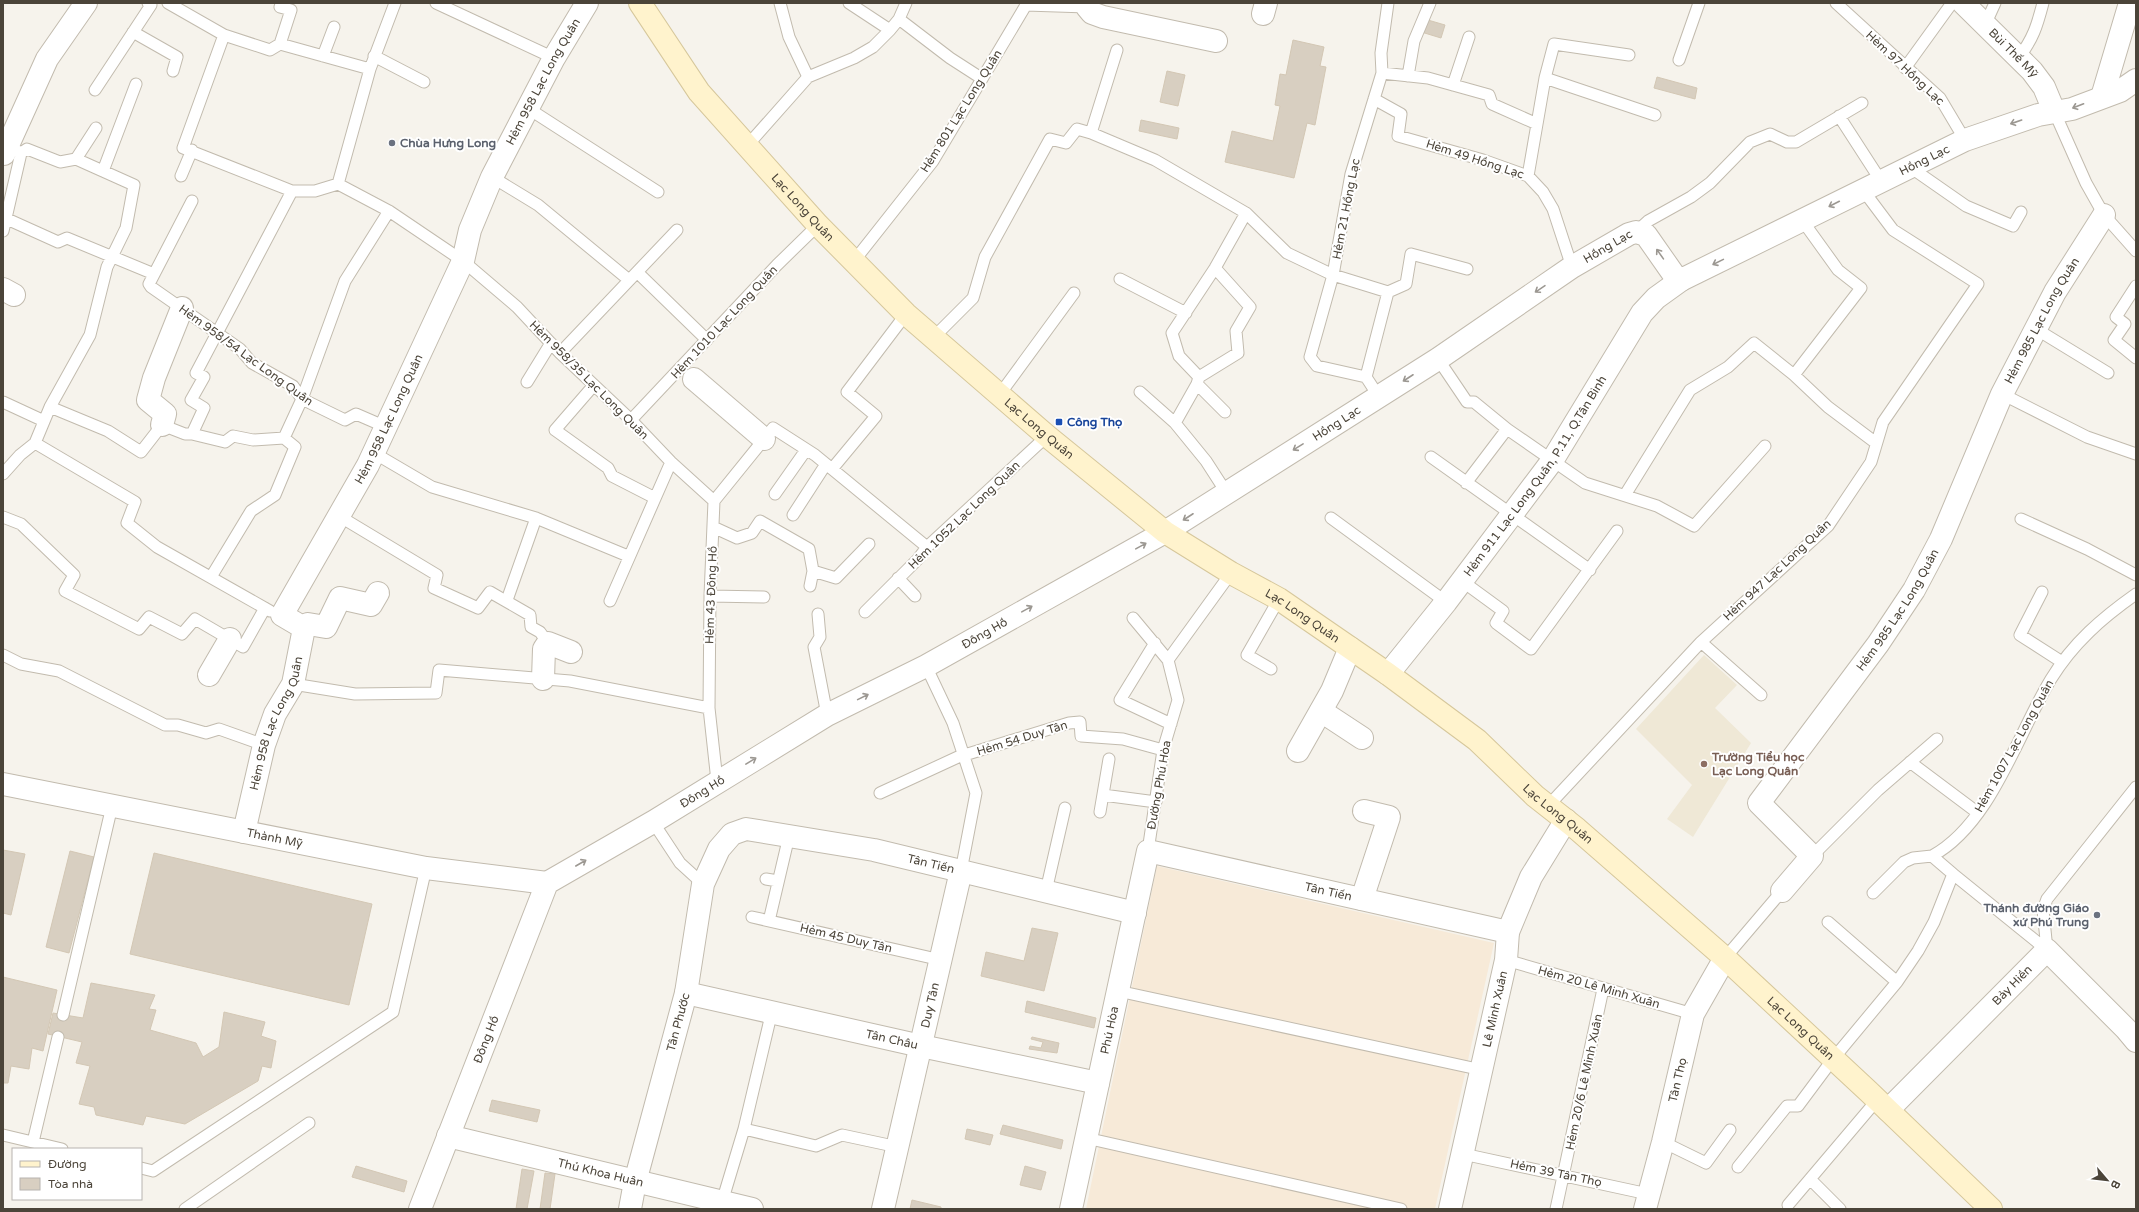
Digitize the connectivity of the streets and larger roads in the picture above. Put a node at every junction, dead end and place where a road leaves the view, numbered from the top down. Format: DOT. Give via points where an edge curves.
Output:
graph roads {
  1 [pos="86,3"];
  2 [pos="587,3"];
  3 [pos="640,3"];
  4 [pos="1963,3"];
  5 [pos="2130,3"];
  6 [pos="1087,5"];
  7 [pos="1216,41"];
  8 [pos="2133,87"];
  9 [pos="2102,97"];
  10 [pos="2054,111"];
  11 [pos="9,152"];
  12 [pos="2104,215"];
  13 [pos="1681,280"];
  14 [pos="182,308"];
  15 [pos="694,379"];
  16 [pos="162,425"];
  17 [pos="769,434"];
  18 [pos="1165,532"];
  19 [pos="378,593"];
  20 [pos="304,628"];
  21 [pos="230,639"];
  22 [pos="1350,648"];
  23 [pos="571,652"];
  24 [pos="1388,674"];
  25 [pos="209,675"];
  26 [pos="543,679"];
  27 [pos="1321,711"];
  28 [pos="1362,738"];
  29 [pos="1298,752"];
  30 [pos="3,784"];
  31 [pos="1364,811"];
  32 [pos="1566,820"];
  33 [pos="244,832"];
  34 [pos="728,838"];
  35 [pos="1148,851"];
  36 [pos="961,871"];
  37 [pos="547,883"];
  38 [pos="1782,891"];
  39 [pos="1362,899"];
  40 [pos="1135,913"];
  41 [pos="1508,932"];
  42 [pos="1725,958"];
  43 [pos="686,993"];
  44 [pos="2136,1041"];
  45 [pos="921,1046"];
  46 [pos="1098,1083"];
  47 [pos="1882,1105"];
  48 [pos="448,1136"];
  49 [pos="635,1182"];
  50 [pos="1646,1202"];
  51 [pos="420,1209"];
  52 [pos="630,1209"];
  53 [pos="752,1209"];
  54 [pos="883,1209"];
  55 [pos="1071,1209"];
  56 [pos="1450,1209"];
  57 [pos="1663,1209"];
  58 [pos="1990,1209"];
  1 -- 11 [label="street" via="47,59"];
  2 -- 20 [label="street, Hẻm 958 Lạc Long Quân" via="554,58 492,177 470,230 463,261 374,453 339,516 274,612"];
  3 -- 18 [label="main road, Lạc Long Quân" via="699,92 746,147 906,314 1046,436"];
  4 -- 10 [label="street, Bùi Thế Mỹ" via="2019,57 2044,87"];
  5 -- 9 [label="street"];
  6 -- 7 [label="street" via="1092,14"];
  8 -- 9 [label="street, Hồng Lạc"];
  9 -- 10 [label="street, Hồng Lạc, one-way" via="2072,109"];
  10 -- 13 [label="street, Hồng Lạc, one-way" via="1966,140"];
  12 -- 38 [label="street, Hẻm 985 Lạc Long Quân" via="2055,292 2002,394 1941,539 1914,590 1878,644 1759,803 1812,856"];
  13 -- 18 [label="street, Hồng Lạc, one-way" via="1674,276 1646,235 1636,232 1572,267 1438,359"];
  13 -- 24 [label="street, Hẻm 911 Lạc Long Quân, P.11, Q.Tân Bình" via="1656,298 1642,313 1552,461 1446,602"];
  14 -- 16 [label="street" via="148,400 165,414"];
  15 -- 17 [label="street"];
  18 -- 22 [label="main road, Lạc Long Quân" via="1279,599"];
  37 -- 18 [label="street, Đông Hồ, one-way" via="653,822 827,715 926,666"];
  19 -- 20 [label="street" via="371,604 340,598 326,627 308,624"];
  20 -- 33 [label="street, Hẻm 958 Lạc Long Quân" via="293,684 275,714 264,746"];
  21 -- 25 [label="street"];
  22 -- 24 [label="main road, Lạc Long Quân"];
  22 -- 27 [label="street"];
  23 -- 26 [label="street" via="548,644 544,649"];
  24 -- 32 [label="main road, Lạc Long Quân" via="1476,740"];
  27 -- 28 [label="street"];
  27 -- 29 [label="street"];
  30 -- 33 [label="street, Thành Mỹ"];
  31 -- 39 [label="street" via="1389,817"];
  32 -- 41 [label="street, Lê Minh Xuân" via="1531,877"];
  32 -- 42 [label="main road, Lạc Long Quân"];
  33 -- 37 [label="street, Thành Mỹ" via="426,868"];
  34 -- 36 [label="street, Tân Tiến" via="746,829 874,850"];
  34 -- 43 [label="street, Tân Phước" via="719,849 703,884"];
  35 -- 39 [label="street, Tân Tiến"];
  35 -- 40 [label="street, Phú Hòa"];
  36 -- 40 [label="street, Tân Tiến"];
  36 -- 45 [label="street, Duy Tân"];
  37 -- 48 [label="street, Đông Hồ"];
  39 -- 41 [label="street, Tân Tiến"];
  40 -- 46 [label="street, Phú Hòa"];
  41 -- 56 [label="street, Lê Minh Xuân" via="1506,960"];
  42 -- 47 [label="main road, Lạc Long Quân"];
  42 -- 50 [label="street, Tân Thọ" via="1693,1014"];
  43 -- 45 [label="street, Tân Châu"];
  43 -- 49 [label="street, Tân Phước"];
  44 -- 47 [label="street, Bảy Hiền" via="2047,950"];
  45 -- 46 [label="street, Tân Châu"];
  45 -- 54 [label="street, Duy Tân"];
  46 -- 55 [label="street, Phú Hòa"];
  47 -- 58 [label="main road, Lạc Long Quân"];
  48 -- 49 [label="street, Thủ Khoa Huân"];
  48 -- 51 [label="street, Đông Hồ"];
  49 -- 52 [label="street, Tân Phước"];
  49 -- 53 [label="street, Thủ Khoa Huân"];
  50 -- 57 [label="street"];
}
